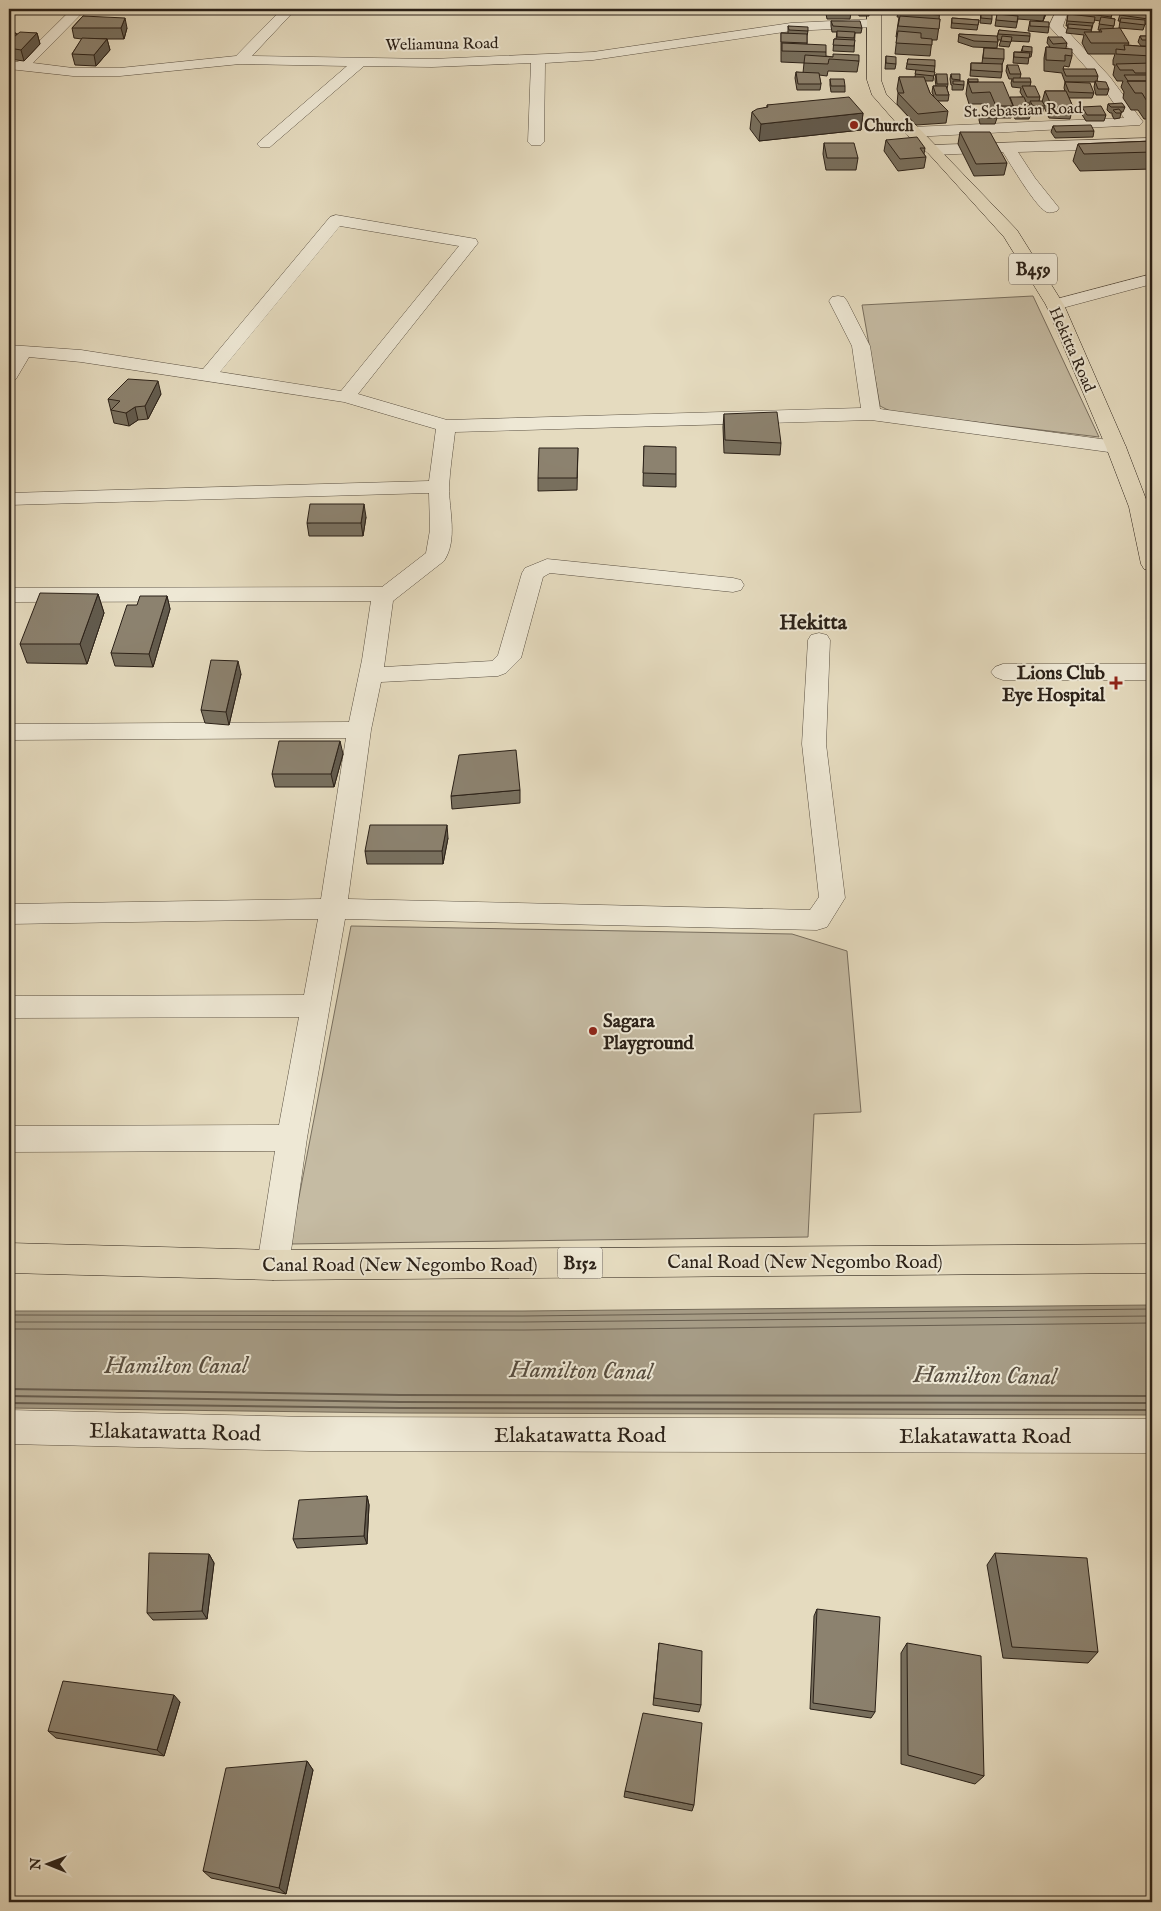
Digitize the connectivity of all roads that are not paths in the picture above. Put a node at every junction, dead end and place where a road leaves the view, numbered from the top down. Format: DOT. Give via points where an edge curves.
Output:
graph roads {
  1 [pos="79,9"];
  2 [pos="289,9"];
  3 [pos="1062,9"];
  4 [pos="874,16"];
  5 [pos="538,59"];
  6 [pos="240,60"];
  7 [pos="360,62"];
  8 [pos="15,66"];
  9 [pos="912,132"];
  10 [pos="536,142"];
  11 [pos="1152,143"];
  12 [pos="265,144"];
  13 [pos="1007,147"];
  14 [pos="933,150"];
  15 [pos="1051,208"];
  16 [pos="1152,279"];
  17 [pos="838,301"];
  18 [pos="1055,305"];
  19 [pos="16,351"];
  20 [pos="9,375"];
  21 [pos="208,375"];
  22 [pos="346,397"];
  23 [pos="871,414"];
  24 [pos="446,426"];
  25 [pos="1116,447"];
  26 [pos="439,487"];
  27 [pos="9,499"];
  28 [pos="1146,508"];
  29 [pos="1152,564"];
  30 [pos="732,585"];
  31 [pos="387,594"];
  32 [pos="9,595"];
  33 [pos="819,640"];
  34 [pos="1004,672"];
  35 [pos="1152,672"];
  36 [pos="371,675"];
  37 [pos="360,730"];
  38 [pos="9,732"];
  39 [pos="333,909"];
  40 [pos="9,914"];
  41 [pos="317,1006"];
  42 [pos="9,1007"];
  43 [pos="292,1138"];
  44 [pos="9,1140"];
  45 [pos="9,1258"];
  46 [pos="1152,1258"];
  47 [pos="273,1265"];
  48 [pos="9,1427"];
  49 [pos="1152,1436"];
  1 -- 8 [label="street"];
  2 -- 6 [label="street"];
  3 -- 9 [label="street, St.Sebastian Road" via="1056,26 1106,80 1135,122"];
  4 -- 5 [label="street, Weliamuna Road" via="593,56"];
  4 -- 9 [label="main road, Hekitta Road / B459" via="874,80 879,95"];
  5 -- 7 [label="street, Weliamuna Road"];
  5 -- 10 [label="street"];
  6 -- 7 [label="street, Weliamuna Road"];
  6 -- 8 [label="street, Weliamuna Road" via="120,72 73,72"];
  7 -- 12 [label="street"];
  9 -- 14 [label="main road, Hekitta Road / B459"];
  11 -- 13 [label="street"];
  13 -- 14 [label="street"];
  13 -- 15 [label="street"];
  14 -- 18 [label="main road, Hekitta Road / B459" via="1011,234"];
  16 -- 18 [label="street"];
  17 -- 23 [label="street" via="861,346"];
  18 -- 25 [label="main road, Hekitta Road / B459"];
  19 -- 20 [label="street"];
  19 -- 21 [label="street" via="81,356"];
  21 -- 22 [label="street"];
  21 -- 22 [label="street" via="336,220 470,243"];
  22 -- 24 [label="street"];
  23 -- 24 [label="street"];
  23 -- 25 [label="street"];
  24 -- 26 [label="street"];
  25 -- 28 [label="main road, Hekitta Road / B459"];
  26 -- 27 [label="street"];
  26 -- 31 [label="street" via="440,530 436,556"];
  28 -- 29 [label="main road, Hekitta Road / B459"];
  30 -- 36 [label="street" via="548,566 533,573 509,658 498,668"];
  31 -- 32 [label="street"];
  31 -- 36 [label="street" via="382,598"];
  33 -- 39 [label="street" via="814,744 832,898 817,920"];
  34 -- 35 [label="street"];
  36 -- 37 [label="street"];
  37 -- 38 [label="street"];
  37 -- 39 [label="street"];
  39 -- 40 [label="street"];
  39 -- 41 [label="street"];
  41 -- 42 [label="street"];
  41 -- 43 [label="street"];
  43 -- 44 [label="street"];
  43 -- 47 [label="street"];
  45 -- 47 [label="main road, Canal Road (New Negombo Road) / B152"];
  46 -- 47 [label="main road, Canal Road (New Negombo Road) / B152"];
  48 -- 49 [label="street, Elakatawatta Road" via="310,1434"];
}
